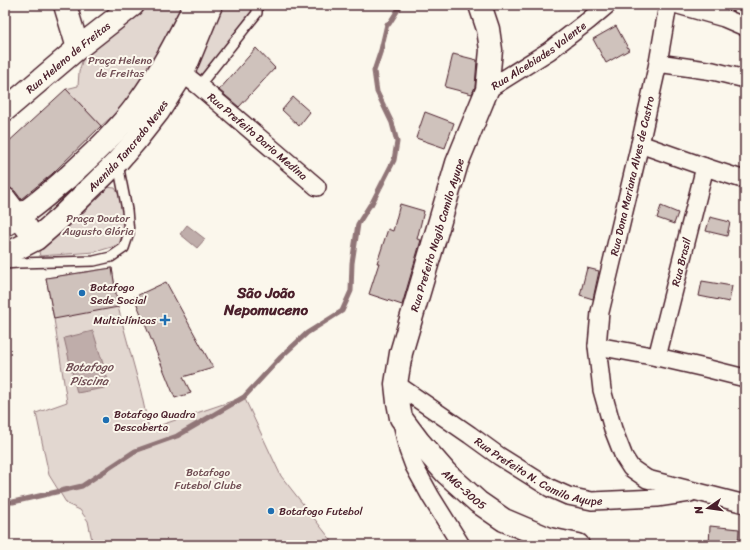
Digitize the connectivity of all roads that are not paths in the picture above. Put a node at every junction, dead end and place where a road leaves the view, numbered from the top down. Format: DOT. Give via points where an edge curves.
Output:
graph roads {
  1 [pos="65,5"];
  2 [pos="133,5"];
  3 [pos="196,5"];
  4 [pos="210,5"];
  5 [pos="255,5"];
  6 [pos="480,5"];
  7 [pos="607,5"];
  8 [pos="668,5"];
  9 [pos="678,5"];
  10 [pos="745,27"];
  11 [pos="78,48"];
  12 [pos="166,60"];
  13 [pos="658,63"];
  14 [pos="191,79"];
  15 [pos="745,79"];
  16 [pos="487,90"];
  17 [pos="5,110"];
  18 [pos="640,144"];
  19 [pos="117,162"];
  20 [pos="705,167"];
  21 [pos="745,180"];
  22 [pos="317,187"];
  23 [pos="5,199"];
  24 [pos="12,221"];
  25 [pos="36,239"];
  26 [pos="5,255"];
  27 [pos="5,264"];
  28 [pos="597,346"];
  29 [pos="657,357"];
  30 [pos="745,378"];
  31 [pos="396,384"];
  32 [pos="402,418"];
  33 [pos="699,492"];
  34 [pos="745,504"];
  35 [pos="461,545"];
  36 [pos="578,545"];
  1 -- 11 [label="main road"];
  2 -- 11 [label="main road, Rua Heleno de Freitas"];
  3 -- 12 [label="main road, Avenida Tancredo Neves"];
  4 -- 14 [label="main road, Avenida Tancredo Neves"];
  5 -- 14 [label="lane" via="257,13"];
  6 -- 16 [label="main road, Rua Prefeito Nagib Camilo Ayupe" via="488,29 491,50"];
  7 -- 16 [label="street, Rua Alcebiades Valente" via="549,50"];
  8 -- 13 [label="street, Rua Dona Mariana Alves de Castro"];
  9 -- 10 [label="street"];
  11 -- 17 [label="main road, Rua Heleno de Freitas"];
  12 -- 14 [label="street, Rua Prefeito Dario Medina"];
  12 -- 24 [label="main road, Avenida Tancredo Neves" via="117,130 42,199"];
  13 -- 15 [label="street" via="713,71"];
  13 -- 18 [label="street, Rua Dona Mariana Alves de Castro"];
  14 -- 19 [label="main road, Avenida Tancredo Neves" via="158,112"];
  14 -- 22 [label="street, Rua Prefeito Dario Medina"];
  16 -- 31 [label="main road, Rua Prefeito Nagib Camilo Ayupe" via="457,163 401,353"];
  18 -- 20 [label="street"];
  18 -- 28 [label="street, Rua Dona Mariana Alves de Castro" via="600,312"];
  19 -- 25 [label="main road, Avenida Tancredo Neves"];
  19 -- 27 [label="lane" via="129,233 124,248 111,257 94,262"];
  20 -- 21 [label="street"];
  20 -- 29 [label="street, Rua Brasil"];
  23 -- 24 [label="main road"];
  24 -- 25 [label="main road"];
  25 -- 26 [label="main road, Avenida Tancredo Neves"];
  28 -- 29 [label="street"];
  28 -- 33 [label="street, Rua Dona Mariana Alves de Castro" via="602,390 613,429 631,468 647,478"];
  29 -- 30 [label="street"];
  31 -- 32 [label="main road, AMG-3005"];
  31 -- 33 [label="street, Rua Prefeito N. Camilo Ayupe" via="499,456 550,488 568,496 592,501"];
  32 -- 35 [label="street" via="414,466"];
  32 -- 36 [label="main road, AMG-3005" via="446,473 478,502 504,520 549,539"];
  33 -- 34 [label="street, Rua Dona Mariana Alves de Castro"];
}
